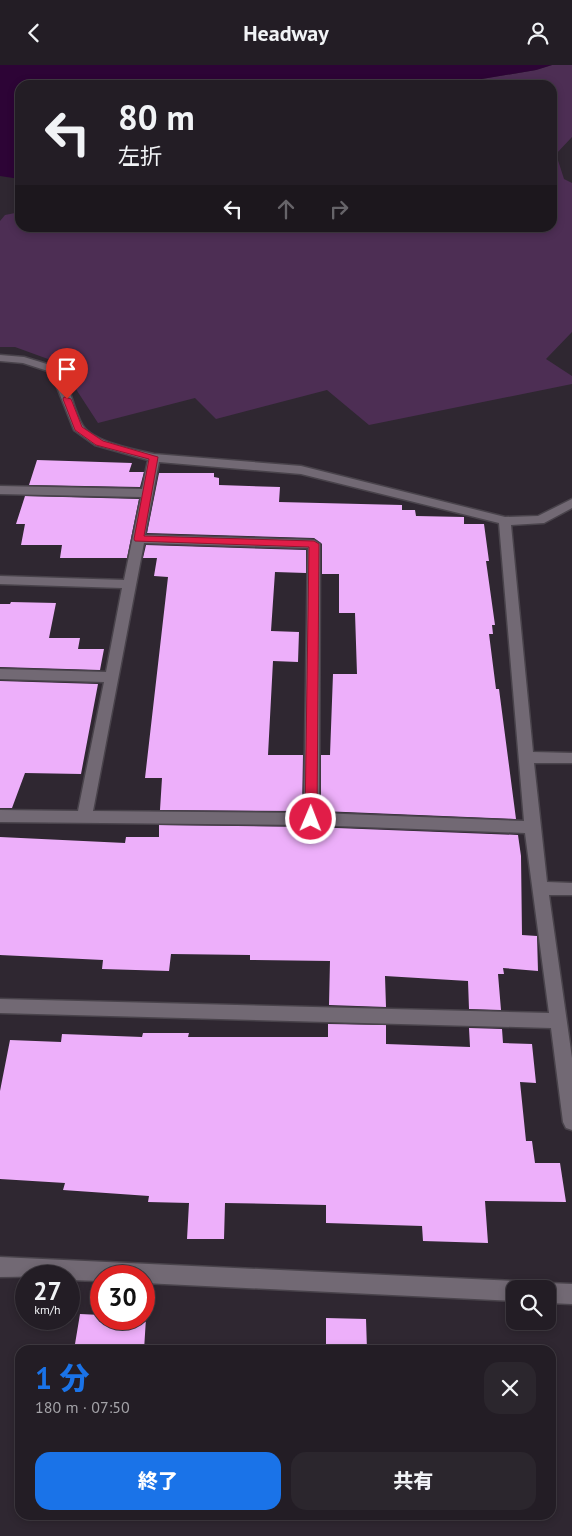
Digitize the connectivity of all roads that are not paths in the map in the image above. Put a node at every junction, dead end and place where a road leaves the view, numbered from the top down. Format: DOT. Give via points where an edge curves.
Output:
graph roads {
  1 [pos="0,358"];
  2 [pos="154,457"];
  3 [pos="0,490"];
  4 [pos="147,493"];
  5 [pos="572,503"];
  6 [pos="505,521"];
  7 [pos="138,539"];
  8 [pos="0,580"];
  9 [pos="130,584"];
  10 [pos="0,674"];
  11 [pos="112,677"];
  12 [pos="526,757"];
  13 [pos="572,758"];
  14 [pos="0,816"];
  15 [pos="85,816"];
  16 [pos="311,819"];
  17 [pos="532,827"];
  18 [pos="540,888"];
  19 [pos="572,889"];
  20 [pos="0,1006"];
  21 [pos="557,1021"];
  22 [pos="572,1122"];
  23 [pos="1,1271"];
  24 [pos="506,1291"];
  25 [pos="556,1293"];
  26 [pos="572,1294"];
  1 -- 2 [label="street" via="24,360 56,370 78,428 100,443"];
  2 -- 4 [label="street"];
  2 -- 6 [label="street" via="301,469"];
  3 -- 4 [label="street"];
  4 -- 7 [label="street"];
  5 -- 6 [label="street" via="540,520"];
  6 -- 12 [label="street"];
  7 -- 9 [label="street"];
  7 -- 16 [label="street" via="314,544"];
  8 -- 9 [label="street"];
  9 -- 11 [label="street"];
  10 -- 11 [label="street"];
  11 -- 15 [label="street"];
  12 -- 13 [label="street"];
  12 -- 17 [label="street"];
  14 -- 15 [label="street"];
  15 -- 16 [label="street"];
  16 -- 17 [label="street"];
  17 -- 18 [label="street"];
  18 -- 19 [label="street"];
  18 -- 21 [label="street"];
  20 -- 21 [label="street"];
  21 -- 22 [label="street"];
  23 -- 24 [label="street"];
  25 -- 26 [label="street"];
}
